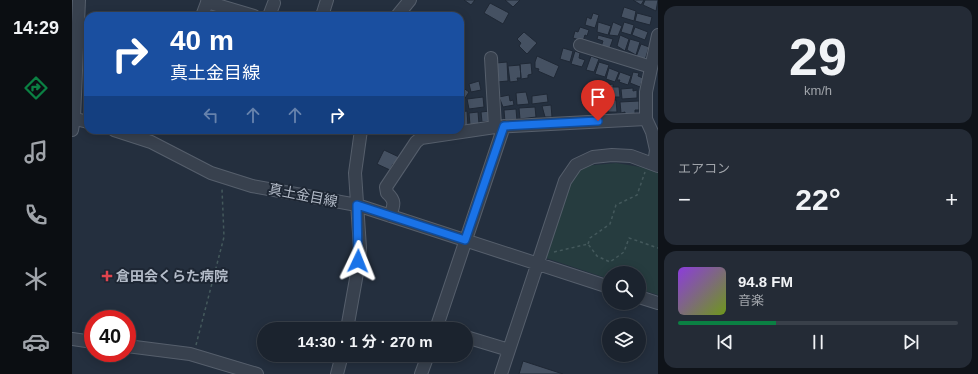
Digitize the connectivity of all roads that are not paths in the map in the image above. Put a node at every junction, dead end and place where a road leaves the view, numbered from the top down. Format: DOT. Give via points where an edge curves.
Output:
graph roads {
  1 [pos="79,0"];
  2 [pos="327,0"];
  3 [pos="410,0"];
  4 [pos="207,1"];
  5 [pos="274,3"];
  6 [pos="203,12"];
  7 [pos="241,12"];
  8 [pos="271,12"];
  9 [pos="323,12"];
  10 [pos="400,12"];
  11 [pos="658,36"];
  12 [pos="580,45"];
  13 [pos="491,58"];
  14 [pos="651,67"];
  15 [pos="652,93"];
  16 [pos="646,118"];
  17 [pos="73,122"];
  18 [pos="84,122"];
  19 [pos="500,127"];
  20 [pos="464,132"];
  21 [pos="655,133"];
  22 [pos="126,134"];
  23 [pos="360,134"];
  24 [pos="450,134"];
  25 [pos="656,165"];
  26 [pos="357,205"];
  27 [pos="390,216"];
  28 [pos="465,240"];
  29 [pos="538,263"];
  30 [pos="602,285"];
  31 [pos="646,299"];
  32 [pos="658,303"];
  33 [pos="348,322"];
  34 [pos="440,322"];
  35 [pos="72,339"];
  36 [pos="473,339"];
  37 [pos="84,341"];
  38 [pos="136,347"];
  39 [pos="509,350"];
  40 [pos="340,362"];
  41 [pos="425,362"];
  42 [pos="257,374"];
  43 [pos="337,374"];
  44 [pos="421,374"];
  45 [pos="501,374"];
  1 -- 17 [label="street"];
  2 -- 9 [label="street"];
  3 -- 10 [label="street"];
  4 -- 6 [label="street"];
  4 -- 7 [label="street"];
  5 -- 8 [label="street"];
  11 -- 14 [label="street"];
  12 -- 14 [label="street"];
  13 -- 19 [label="street"];
  14 -- 15 [label="street"];
  15 -- 16 [label="street"];
  16 -- 19 [label="street"];
  16 -- 21 [label="street"];
  17 -- 18 [label="street"];
  19 -- 20 [label="street"];
  19 -- 28 [label="street"];
  21 -- 25 [label="street"];
  22 -- 26 [label="street, 真土金目線" via="151,142 211,173 252,186"];
  23 -- 26 [label="street" via="355,173"];
  24 -- 27 [label="street" via="421,138 416,142 386,187 394,204"];
  25 -- 29 [label="street" via="631,156 612,155 593,157 576,165 565,181"];
  26 -- 27 [label="street, 真土金目線"];
  26 -- 33 [label="street" via="359,254"];
  27 -- 28 [label="street, 真土金目線"];
  28 -- 29 [label="street, 真土金目線"];
  28 -- 34 [label="street"];
  29 -- 30 [label="street, 真土金目線"];
  29 -- 39 [label="street"];
  31 -- 32 [label="street"];
  35 -- 37 [label="street"];
  36 -- 39 [label="street"];
  38 -- 42 [label="street" via="194,355"];
  39 -- 45 [label="street"];
  40 -- 43 [label="street"];
  41 -- 44 [label="street"];
}
